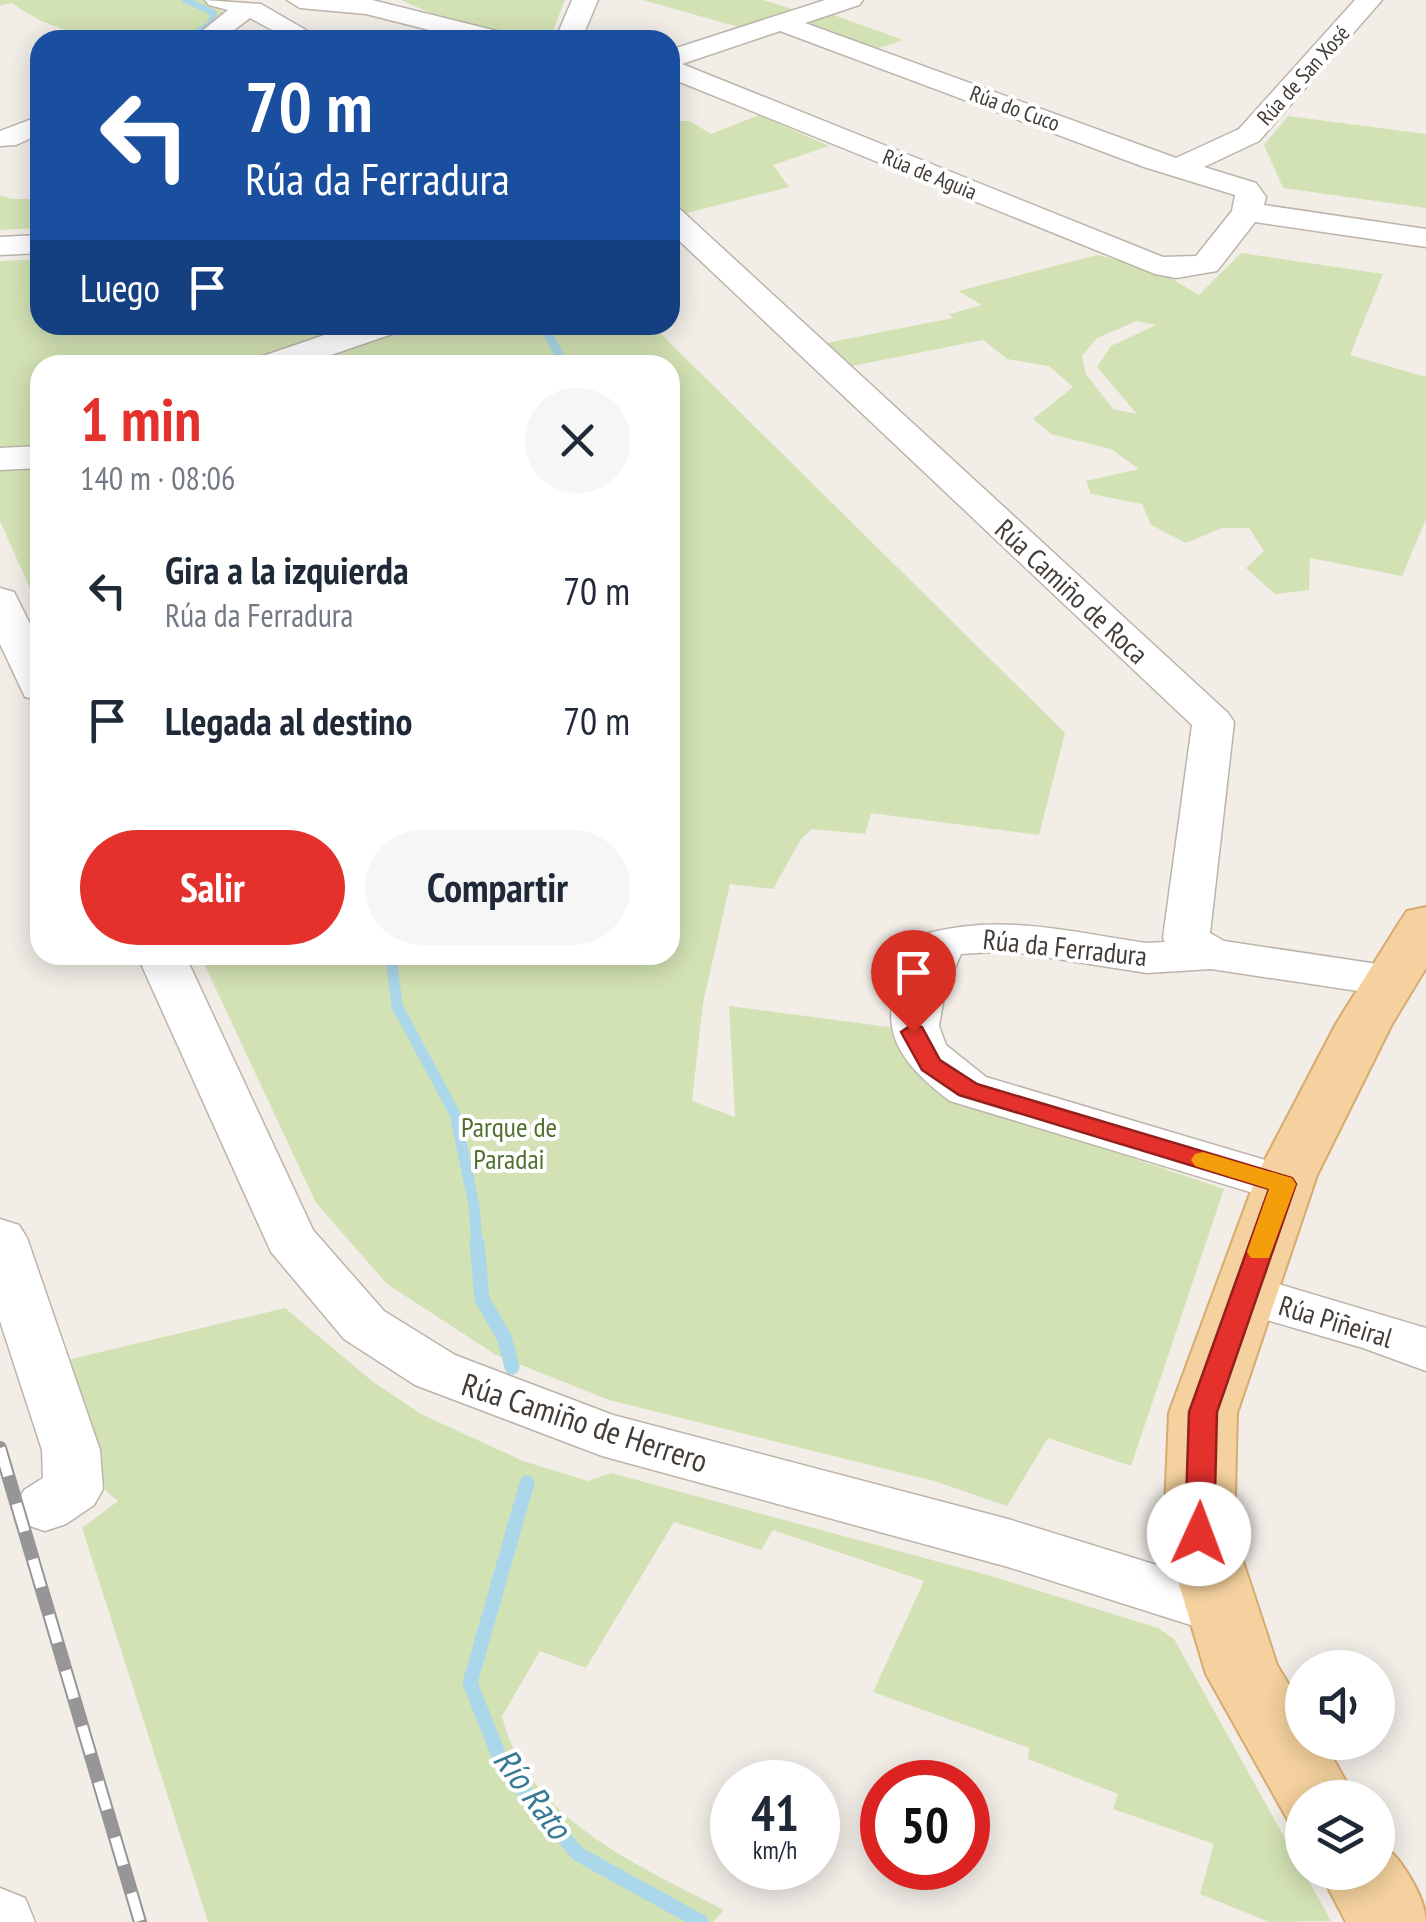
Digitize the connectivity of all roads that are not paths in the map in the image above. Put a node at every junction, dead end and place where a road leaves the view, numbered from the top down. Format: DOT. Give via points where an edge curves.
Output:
graph roads {
  1 [pos="280,0"];
  2 [pos="300,0"];
  3 [pos="384,0"];
  4 [pos="585,0"];
  5 [pos="850,0"];
  6 [pos="1369,0"];
  7 [pos="236,5"];
  8 [pos="408,16"];
  9 [pos="784,24"];
  10 [pos="218,30"];
  11 [pos="289,30"];
  12 [pos="462,30"];
  13 [pos="572,30"];
  14 [pos="680,57"];
  15 [pos="680,72"];
  16 [pos="30,128"];
  17 [pos="6,138"];
  18 [pos="1177,170"];
  19 [pos="1247,200"];
  20 [pos="680,225"];
  21 [pos="1426,238"];
  22 [pos="30,244"];
  23 [pos="0,246"];
  24 [pos="680,256"];
  25 [pos="751,292"];
  26 [pos="357,335"];
  27 [pos="298,355"];
  28 [pos="30,458"];
  29 [pos="0,459"];
  30 [pos="0,600"];
  31 [pos="30,666"];
  32 [pos="1426,923"];
  33 [pos="1210,954"];
  34 [pos="166,965"];
  35 [pos="1392,981"];
  36 [pos="1284,1184"];
  37 [pos="0,1238"];
  38 [pos="1245,1294"];
  39 [pos="1426,1350"];
  40 [pos="46,1507"];
  41 [pos="1225,1612"];
  42 [pos="1305,1780"];
  43 [pos="1371,1890"];
  44 [pos="1390,1922"];
  1 -- 7 [label="street"];
  2 -- 8 [label="street"];
  3 -- 8 [label="street"];
  4 -- 13 [label="street"];
  5 -- 9 [label="street"];
  6 -- 18 [label="street, Rúa de San Xosé" via="1248,136"];
  7 -- 10 [label="street" via="242,12"];
  7 -- 11 [label="street"];
  8 -- 12 [label="street"];
  9 -- 14 [label="street"];
  9 -- 18 [label="street, Rúa do Cuco"];
  15 -- 19 [label="street, Rúa de Aguia" via="1156,265 1206,264"];
  16 -- 17 [label="street"];
  18 -- 19 [label="street, Rúa do Cuco"];
  19 -- 21 [label="street, Rúa do Cuco"];
  20 -- 25 [label="street, Rúa Camiño de Roca"];
  22 -- 23 [label="street"];
  24 -- 25 [label="street, Rúa Camiño de Roca"];
  25 -- 33 [label="street, Rúa Camiño de Roca" via="1213,722 1186,938"];
  26 -- 27 [label="street"];
  28 -- 29 [label="street"];
  30 -- 31 [label="street"];
  32 -- 35 [label="main road"];
  33 -- 35 [label="street, Rúa da Ferradura"];
  33 -- 36 [label="street, Rúa da Ferradura" via="1147,958 968,937 942,944 917,994 913,1032 930,1064 968,1090"];
  34 -- 41 [label="street, Rúa Camiño de Herrero" via="290,1240 364,1326 434,1370 602,1434 1008,1543"];
  35 -- 36 [label="main road"];
  36 -- 38 [label="main road"];
  37 -- 40 [label="street" via="70,1450 73,1489"];
  38 -- 39 [label="street, Rúa Piñeiral"];
  38 -- 41 [label="main road" via="1203,1412 1199,1534"];
  41 -- 42 [label="main road" via="1243,1674"];
  43 -- 44 [label="main road"];
}
